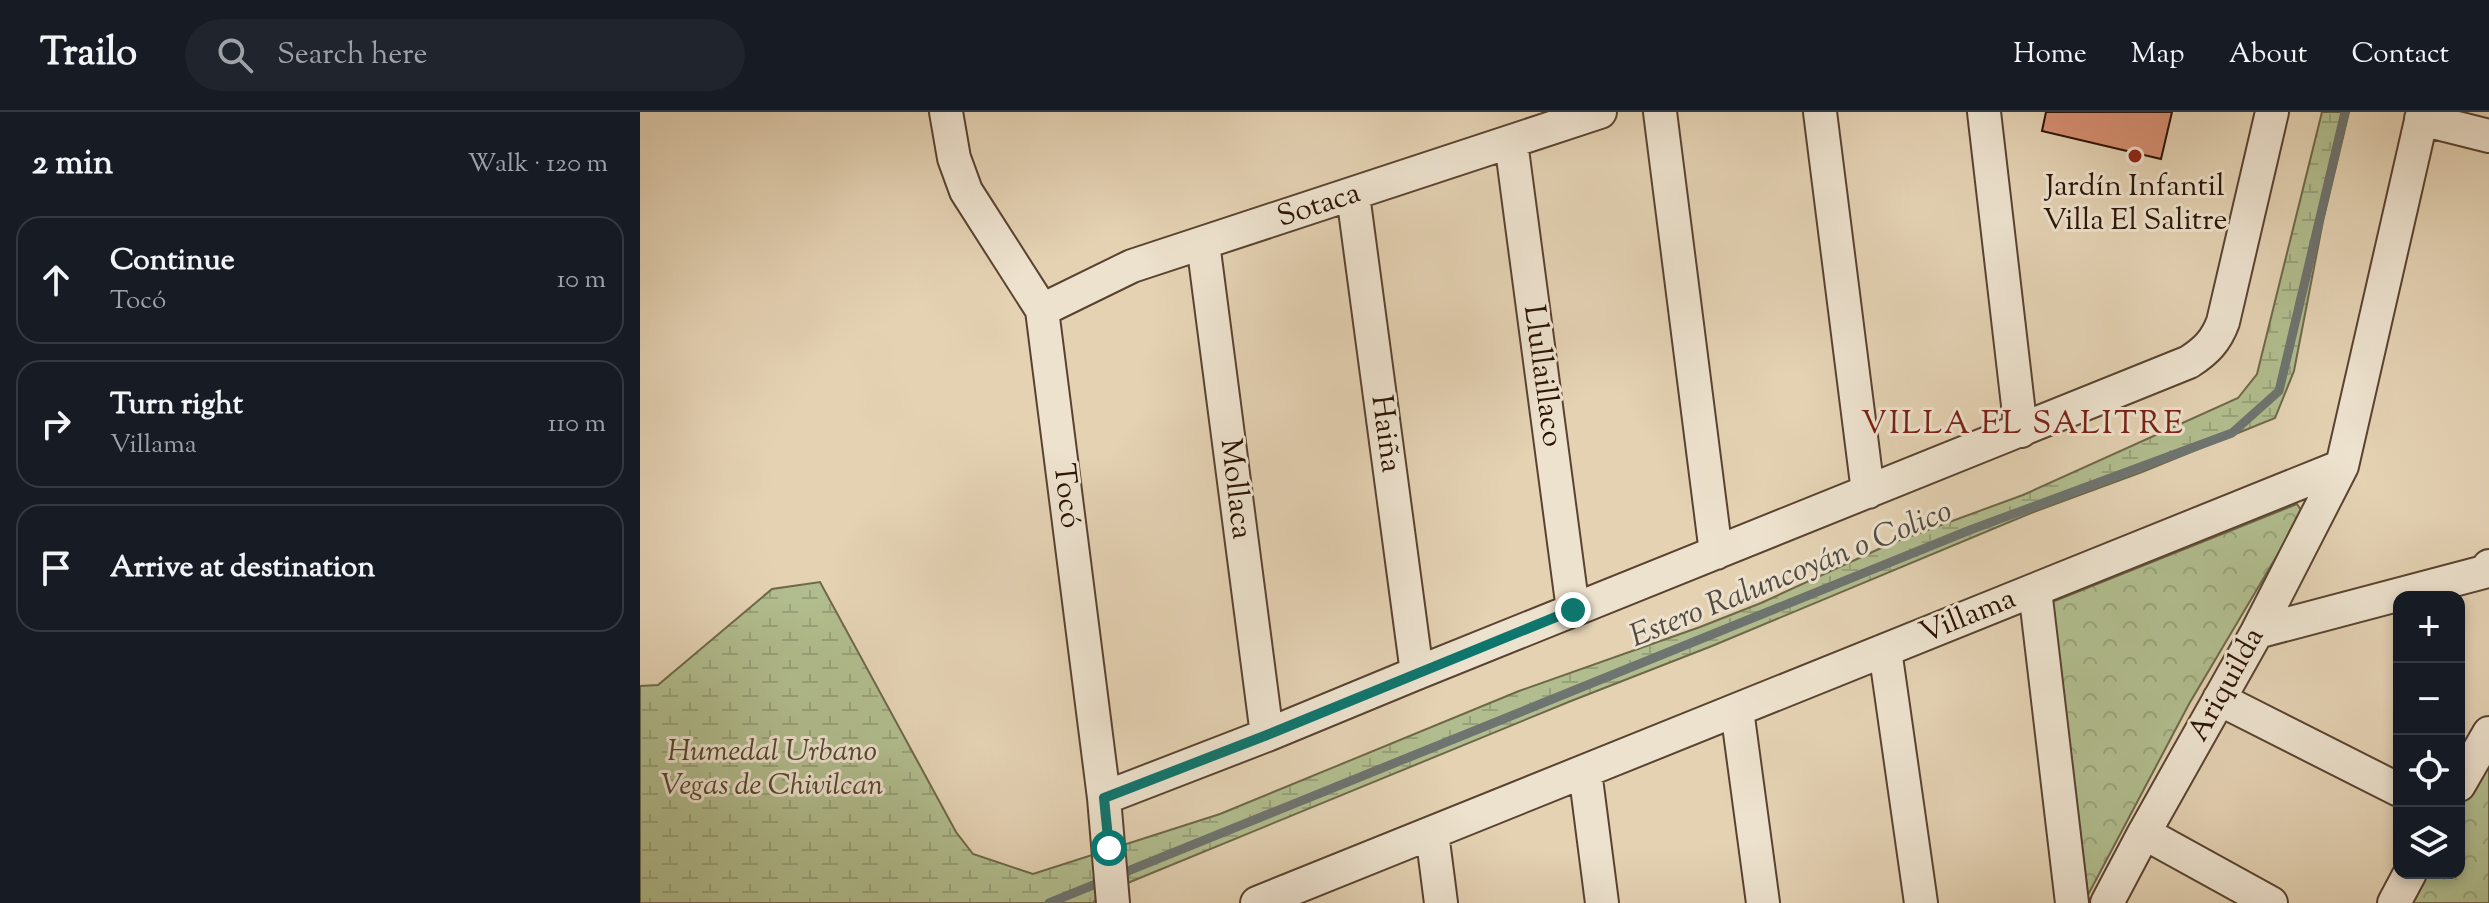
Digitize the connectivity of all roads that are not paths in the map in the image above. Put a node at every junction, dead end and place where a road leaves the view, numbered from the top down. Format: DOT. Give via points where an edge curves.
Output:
graph roads {
  1 [pos="946,112"];
  2 [pos="1600,112"];
  3 [pos="1660,112"];
  4 [pos="1820,112"];
  5 [pos="1984,112"];
  6 [pos="2272,112"];
  7 [pos="2422,115"];
  8 [pos="2489,136"];
  9 [pos="1511,142"];
  10 [pos="1353,195"];
  11 [pos="1203,243"];
  12 [pos="1042,310"];
  13 [pos="2021,431"];
  14 [pos="2342,466"];
  15 [pos="1868,492"];
  16 [pos="1716,553"];
  17 [pos="2489,566"];
  18 [pos="2035,590"];
  19 [pos="1573,610"];
  20 [pos="2257,632"];
  21 [pos="1885,650"];
  22 [pos="1417,673"];
  23 [pos="2219,699"];
  24 [pos="1737,710"];
  25 [pos="2489,733"];
  26 [pos="1267,735"];
  27 [pos="1585,771"];
  28 [pos="2465,775"];
  29 [pos="2393,787"];
  30 [pos="1104,798"];
  31 [pos="1432,833"];
  32 [pos="2144,833"];
  33 [pos="2407,879"];
  34 [pos="1273,900"];
  35 [pos="1113,903"];
  36 [pos="1441,903"];
  37 [pos="1602,903"];
  38 [pos="1763,903"];
  39 [pos="1921,903"];
  40 [pos="2072,903"];
  41 [pos="2107,903"];
  42 [pos="2271,903"];
  43 [pos="2394,903"];
  1 -- 12 [label="street, Tocó" via="966,191"];
  2 -- 9 [label="street, Sotaca"];
  3 -- 16 [label="street"];
  4 -- 15 [label="street"];
  5 -- 13 [label="street"];
  6 -- 13 [label="street" via="2223,322 2213,342 2189,362"];
  7 -- 8 [label="street"];
  7 -- 14 [label="street"];
  9 -- 10 [label="street, Sotaca"];
  9 -- 19 [label="street, Llullaillaco"];
  10 -- 11 [label="street, Sotaca"];
  10 -- 22 [label="street, Haiña"];
  11 -- 12 [label="street, Sotaca" via="1132,266"];
  11 -- 26 [label="street, Mollaca"];
  12 -- 30 [label="street, Tocó"];
  13 -- 15 [label="street"];
  14 -- 18 [label="street, Villama"];
  14 -- 20 [label="street, Ariquilda"];
  15 -- 16 [label="street"];
  16 -- 19 [label="street"];
  17 -- 20 [label="street" via="2488,571"];
  18 -- 21 [label="street, Villama"];
  18 -- 40 [label="street"];
  19 -- 22 [label="street"];
  20 -- 23 [label="street, Ariquilda"];
  21 -- 24 [label="street, Villama"];
  21 -- 39 [label="street"];
  22 -- 26 [label="street"];
  23 -- 29 [label="street"];
  23 -- 32 [label="street, Ariquilda"];
  24 -- 27 [label="street, Villama"];
  24 -- 38 [label="street"];
  25 -- 28 [label="street"];
  26 -- 30 [label="street"];
  27 -- 31 [label="street, Villama"];
  27 -- 37 [label="street"];
  30 -- 35 [label="street, Tocó"];
  31 -- 34 [label="street, Villama"];
  31 -- 36 [label="street"];
  32 -- 41 [label="street, Ariquilda"];
  32 -- 42 [label="street"];
  33 -- 43 [label="street"];
}
